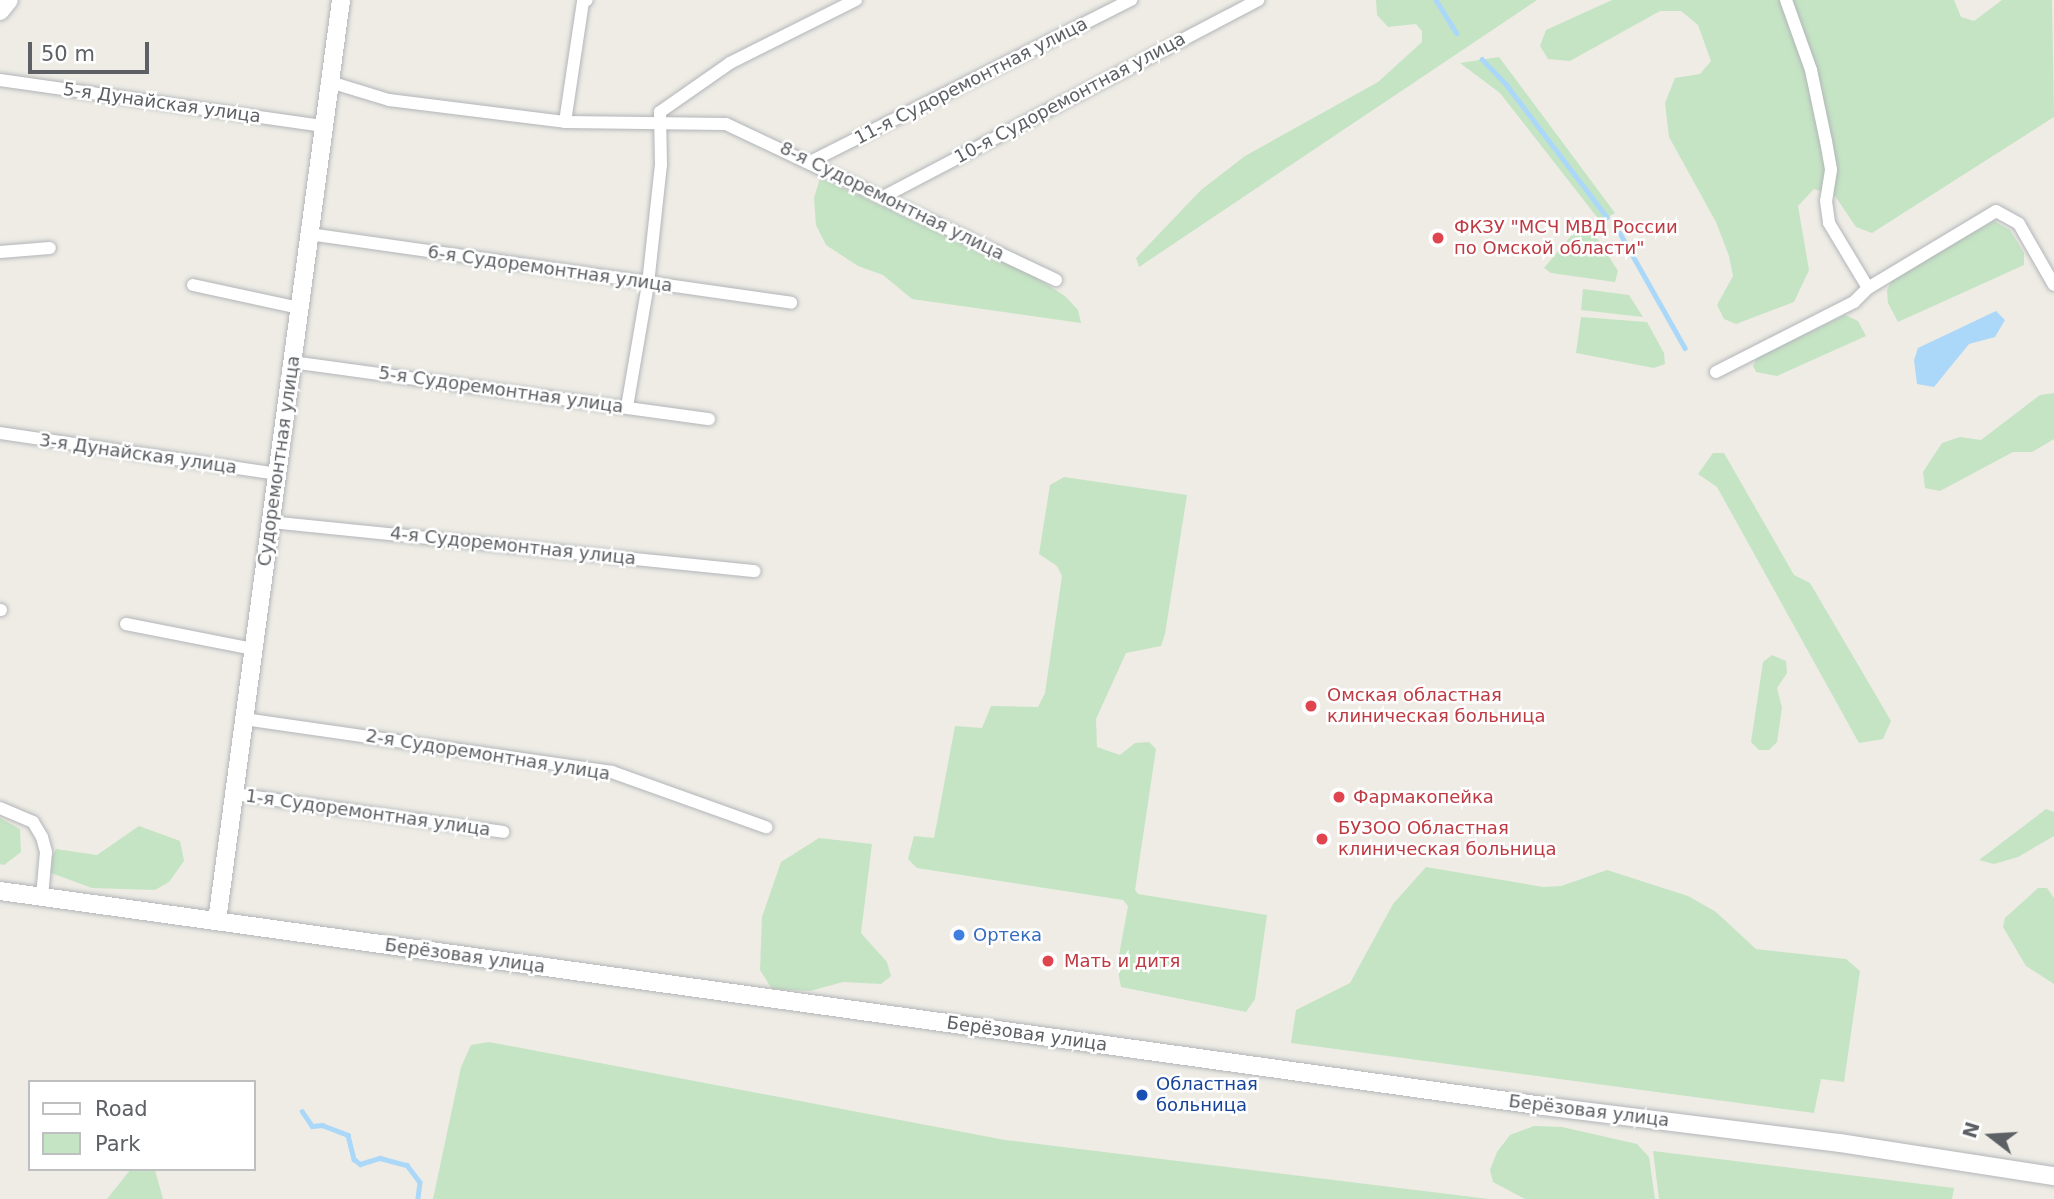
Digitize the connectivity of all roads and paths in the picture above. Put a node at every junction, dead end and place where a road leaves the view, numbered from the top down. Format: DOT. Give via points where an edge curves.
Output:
graph roads {
  1 [pos="9,0"];
  2 [pos="341,0"];
  3 [pos="587,0"];
  4 [pos="856,0"];
  5 [pos="1131,0"];
  6 [pos="1258,0"];
  7 [pos="1786,0"];
  8 [pos="0,11"];
  9 [pos="0,80"];
  10 [pos="330,82"];
  11 [pos="658,121"];
  12 [pos="565,122"];
  13 [pos="324,126"];
  14 [pos="810,162"];
  15 [pos="883,197"];
  16 [pos="309,234"];
  17 [pos="50,248"];
  18 [pos="0,252"];
  19 [pos="1056,280"];
  20 [pos="648,284"];
  21 [pos="193,285"];
  22 [pos="2054,285"];
  23 [pos="1868,288"];
  24 [pos="791,303"];
  25 [pos="299,308"];
  26 [pos="292,362"];
  27 [pos="1716,372"];
  28 [pos="627,407"];
  29 [pos="709,419"];
  30 [pos="0,433"];
  31 [pos="277,474"];
  32 [pos="270,522"];
  33 [pos="755,570"];
  34 [pos="126,624"];
  35 [pos="253,649"];
  36 [pos="244,719"];
  37 [pos="234,794"];
  38 [pos="0,808"];
  39 [pos="766,827"];
  40 [pos="503,832"];
  41 [pos="0,891"];
  42 [pos="41,897"];
  43 [pos="216,922"];
  44 [pos="2054,1176"];
  1 -- 8 [label="main road"];
  2 -- 10 [label="main road, Судоремонтная улица"];
  3 -- 12 [label="street" via="583,2"];
  4 -- 11 [label="street" via="730,63 667,104"];
  5 -- 14 [label="street, 11-я Судоремонтная улица"];
  6 -- 15 [label="street, 10-я Судоремонтная улица"];
  7 -- 23 [label="street" via="1811,70 1826,141 1829,223"];
  9 -- 13 [label="street, 5-я Дунайская улица"];
  10 -- 12 [label="street" via="389,100"];
  10 -- 13 [label="main road, Судоремонтная улица"];
  11 -- 12 [label="street"];
  11 -- 14 [label="street, 8-я Судоремонтная улица" via="726,124"];
  11 -- 20 [label="street" via="661,165"];
  13 -- 16 [label="main road, Судоремонтная улица"];
  14 -- 15 [label="street, 8-я Судоремонтная улица"];
  15 -- 19 [label="street, 8-я Судоремонтная улица"];
  16 -- 20 [label="street, 6-я Судоремонтная улица"];
  16 -- 25 [label="main road, Судоремонтная улица"];
  17 -- 18 [label="street"];
  20 -- 24 [label="street, 6-я Судоремонтная улица"];
  20 -- 28 [label="street"];
  21 -- 25 [label="street"];
  22 -- 23 [label="street" via="2018,224 1996,211"];
  23 -- 27 [label="street" via="1854,302"];
  25 -- 26 [label="main road, Судоремонтная улица"];
  26 -- 28 [label="street, 5-я Судоремонтная улица"];
  26 -- 31 [label="main road, Судоремонтная улица"];
  28 -- 29 [label="street, 5-я Судоремонтная улица"];
  30 -- 31 [label="street, 3-я Дунайская улица"];
  31 -- 32 [label="main road, Судоремонтная улица"];
  32 -- 33 [label="street, 4-я Судоремонтная улица"];
  32 -- 35 [label="main road, Судоремонтная улица"];
  34 -- 35 [label="street"];
  35 -- 36 [label="main road, Судоремонтная улица"];
  36 -- 37 [label="main road, Судоремонтная улица"];
  36 -- 39 [label="street, 2-я Судоремонтная улица" via="612,772"];
  37 -- 40 [label="street, 1-я Судоремонтная улица"];
  37 -- 43 [label="main road, Судоремонтная улица"];
  38 -- 42 [label="street" via="33,822 42,837 46,852"];
  41 -- 42 [label="main road, Берёзовая улица"];
  42 -- 43 [label="main road, Берёзовая улица"];
  43 -- 44 [label="main road, Берёзовая улица"];
}
